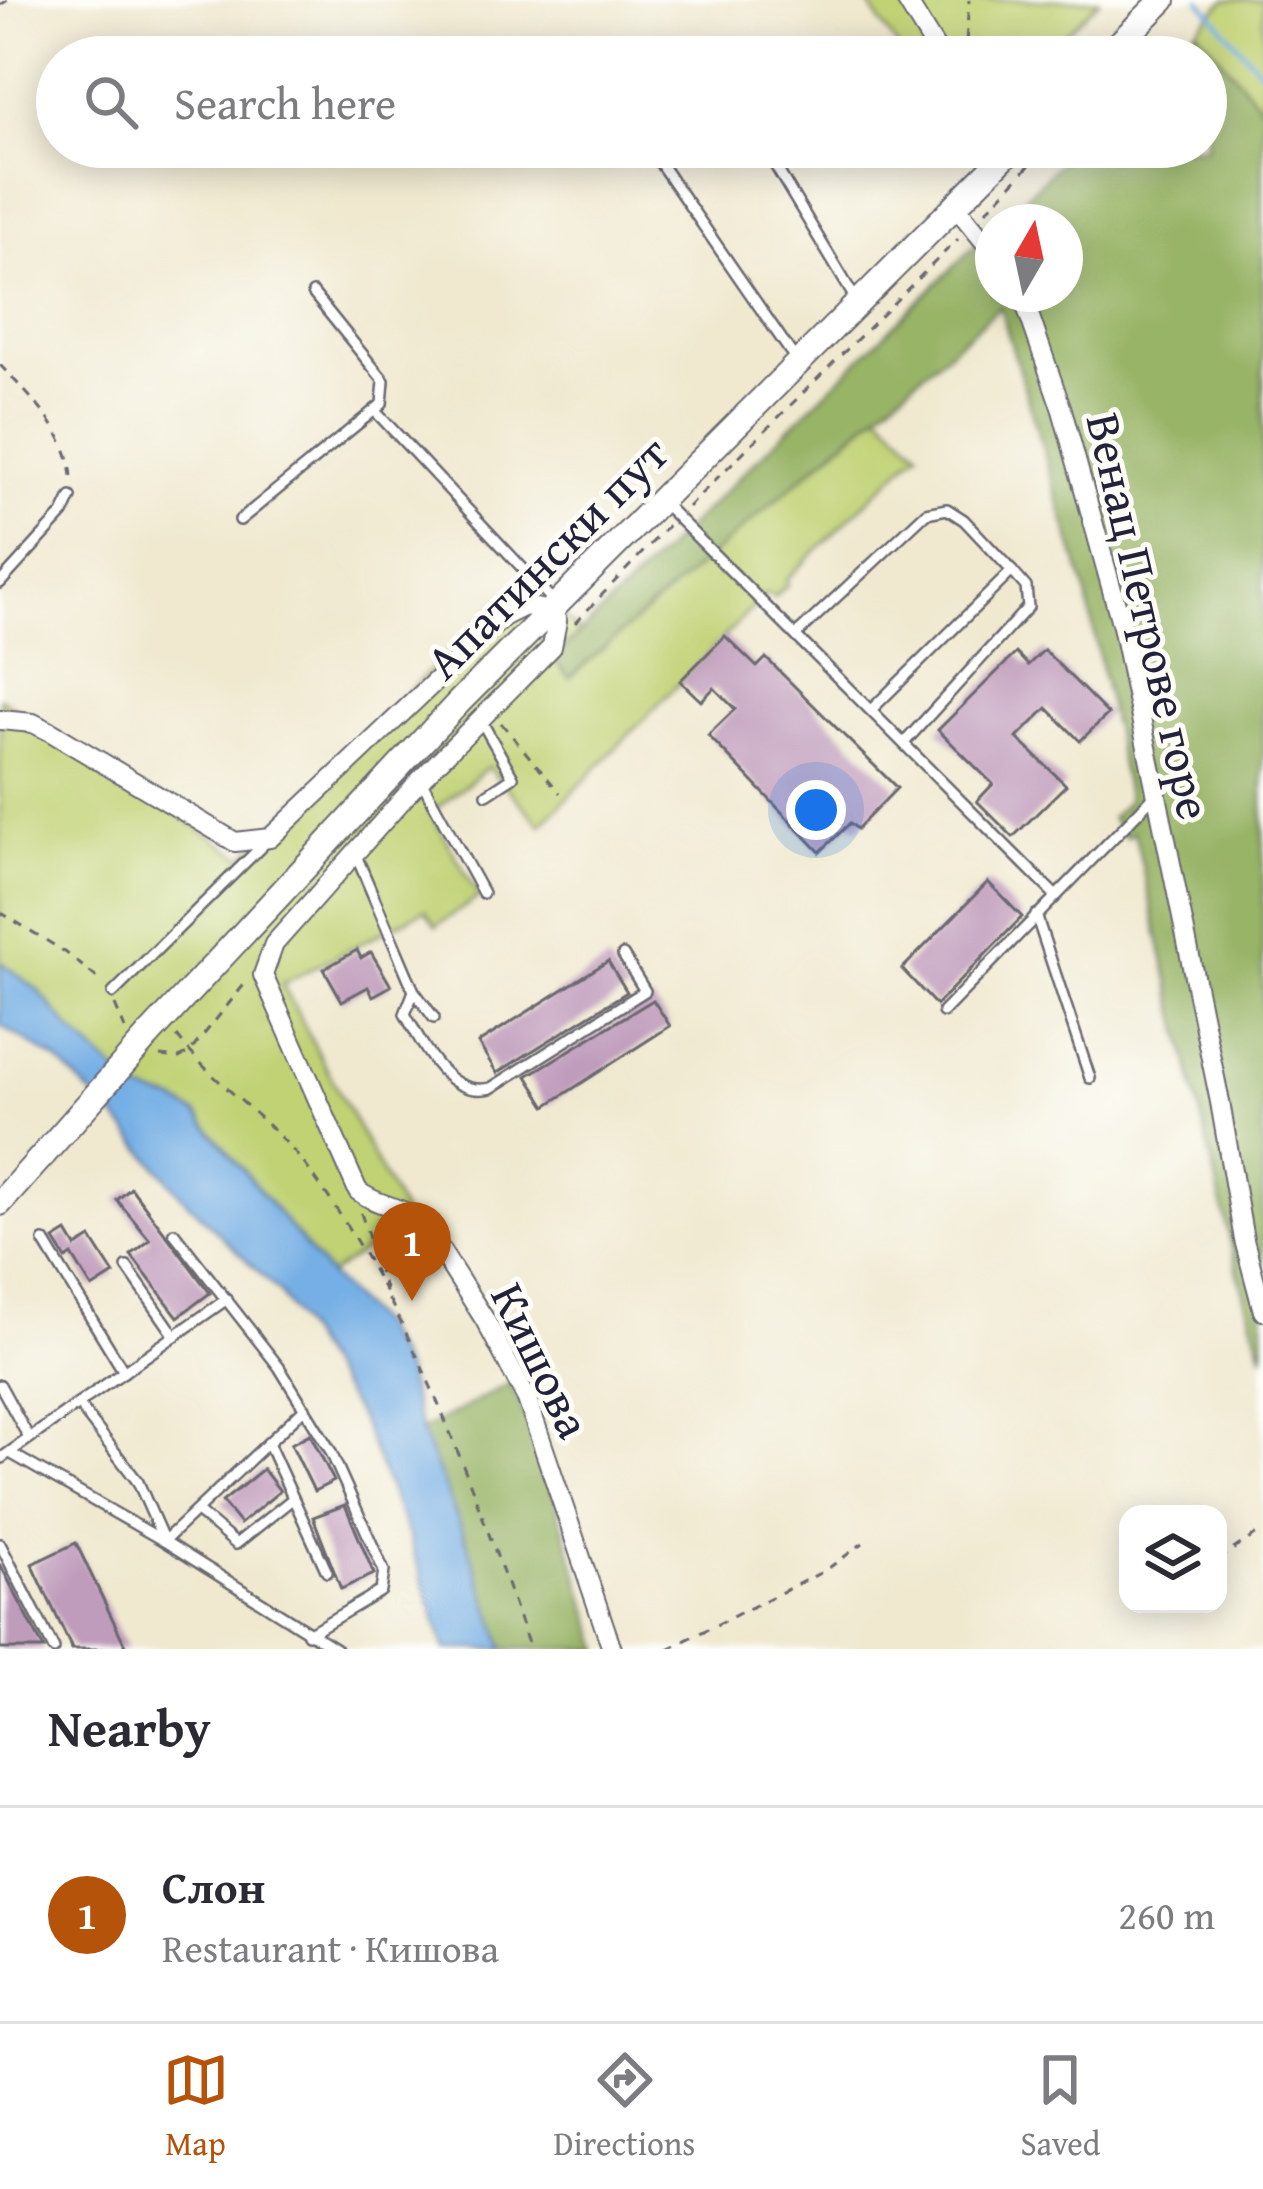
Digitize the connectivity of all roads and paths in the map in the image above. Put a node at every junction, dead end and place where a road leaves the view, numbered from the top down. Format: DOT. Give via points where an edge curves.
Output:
graph roads {
  1 [pos="8,0"];
  2 [pos="906,0"];
  3 [pos="969,0"];
  4 [pos="1162,1"];
  5 [pos="0,5"];
  6 [pos="928,36"];
  7 [pos="966,36"];
  8 [pos="1127,36"];
  9 [pos="664,168"];
  10 [pos="777,168"];
  11 [pos="994,168"];
  12 [pos="1022,168"];
  13 [pos="965,217"];
  14 [pos="975,230"];
  15 [pos="313,293"];
  16 [pos="859,305"];
  17 [pos="1028,312"];
  18 [pos="798,364"];
  19 [pos="0,365"];
  20 [pos="376,412"];
  21 [pos="70,497"];
  22 [pos="669,510"];
  23 [pos="240,520"];
  24 [pos="1012,571"];
  25 [pos="0,583"];
  26 [pos="554,608"];
  27 [pos="796,634"];
  28 [pos="551,646"];
  29 [pos="872,710"];
  30 [pos="484,712"];
  31 [pos="0,720"];
  32 [pos="904,743"];
  33 [pos="421,780"];
  34 [pos="560,793"];
  35 [pos="487,794"];
  36 [pos="1154,796"];
  37 [pos="270,838"];
  38 [pos="355,853"];
  39 [pos="483,893"];
  40 [pos="1054,896"];
  41 [pos="0,912"];
  42 [pos="1036,915"];
  43 [pos="268,955"];
  44 [pos="623,955"];
  45 [pos="413,991"];
  46 [pos="112,992"];
  47 [pos="943,1012"];
  48 [pos="434,1018"];
  49 [pos="142,1040"];
  50 [pos="190,1053"];
  51 [pos="1090,1078"];
  52 [pos="358,1191"];
  53 [pos="0,1203"];
  54 [pos="174,1233"];
  55 [pos="44,1241"];
  56 [pos="127,1267"];
  57 [pos="227,1299"];
  58 [pos="1263,1311"];
  59 [pos="394,1314"];
  60 [pos="175,1336"];
  61 [pos="124,1372"];
  62 [pos="0,1384"];
  63 [pos="78,1404"];
  64 [pos="304,1408"];
  65 [pos="29,1438"];
  66 [pos="268,1443"];
  67 [pos="5,1456"];
  68 [pos="292,1500"];
  69 [pos="197,1511"];
  70 [pos="1263,1530"];
  71 [pos="164,1541"];
  72 [pos="862,1543"];
  73 [pos="0,1544"];
  74 [pos="1227,1552"];
  75 [pos="327,1572"];
  76 [pos="308,1634"];
  77 [pos="54,1649"];
  78 [pos="336,1649"];
  79 [pos="530,1649"];
  80 [pos="612,1649"];
  81 [pos="668,1649"];
  1 -- 5 [label="path"];
  2 -- 6 [label="street"];
  3 -- 7 [label="path"];
  4 -- 8 [label="main road"];
  9 -- 18 [label="lane"];
  10 -- 16 [label="lane"];
  11 -- 13 [label="main road, Апатински пут"];
  12 -- 13 [label="path"];
  13 -- 14 [label="street"];
  13 -- 16 [label="main road, Апатински пут"];
  13 -- 22 [label="path"];
  15 -- 20 [label="lane" via="384,381"];
  16 -- 18 [label="main road, Апатински пут"];
  17 -- 36 [label="street, Венац Петрове горе" via="1122,626"];
  18 -- 22 [label="main road, Апатински пут"];
  19 -- 21 [label="path" via="62,440 71,460"];
  20 -- 23 [label="lane"];
  20 -- 26 [label="lane"];
  21 -- 25 [label="lane"];
  22 -- 26 [label="main road, Апатински пут"];
  22 -- 27 [label="lane"];
  22 -- 28 [label="path"];
  24 -- 27 [label="lane" via="964,520 932,509"];
  24 -- 29 [label="lane"];
  24 -- 32 [label="lane" via="1028,596 1023,615"];
  26 -- 28 [label="street"];
  26 -- 37 [label="street" via="525,606 502,617"];
  26 -- 49 [label="main road, Апатински пут"];
  27 -- 29 [label="lane"];
  28 -- 30 [label="street"];
  29 -- 32 [label="lane"];
  30 -- 33 [label="street"];
  30 -- 34 [label="path"];
  30 -- 35 [label="lane" via="513,778"];
  31 -- 37 [label="street" via="51,732 236,842"];
  32 -- 40 [label="lane"];
  33 -- 38 [label="street"];
  33 -- 39 [label="lane"];
  36 -- 40 [label="lane"];
  36 -- 58 [label="street, Венац Петрове горе"];
  37 -- 46 [label="lane"];
  38 -- 43 [label="street"];
  38 -- 45 [label="lane"];
  40 -- 42 [label="lane"];
  41 -- 46 [label="path"];
  42 -- 47 [label="lane"];
  42 -- 51 [label="lane"];
  43 -- 50 [label="path"];
  43 -- 52 [label="street" via="266,987"];
  44 -- 45 [label="lane" via="645,991 477,1091 434,1064 405,1014"];
  45 -- 48 [label="lane"];
  46 -- 49 [label="path"];
  49 -- 50 [label="path" via="179,1058"];
  49 -- 53 [label="main road, Апатински пут, bridge"];
  50 -- 59 [label="path" via="308,1168"];
  52 -- 59 [label="path"];
  52 -- 80 [label="street, Кишова" via="406,1209 424,1226 511,1365"];
  54 -- 57 [label="lane"];
  55 -- 61 [label="lane"];
  56 -- 60 [label="lane"];
  57 -- 60 [label="lane"];
  57 -- 64 [label="lane"];
  59 -- 79 [label="path" via="458,1446"];
  60 -- 61 [label="lane"];
  61 -- 63 [label="lane"];
  62 -- 65 [label="lane"];
  63 -- 65 [label="lane"];
  63 -- 71 [label="lane" via="138,1482"];
  64 -- 66 [label="lane"];
  64 -- 76 [label="lane" via="330,1450 384,1583"];
  65 -- 67 [label="lane"];
  66 -- 68 [label="lane"];
  66 -- 69 [label="lane"];
  67 -- 71 [label="lane"];
  68 -- 69 [label="lane" via="236,1544"];
  68 -- 75 [label="lane"];
  69 -- 71 [label="lane"];
  70 -- 74 [label="path"];
  71 -- 76 [label="lane"];
  72 -- 81 [label="path" via="826,1570"];
  73 -- 77 [label="lane"];
  76 -- 78 [label="lane"];
}
